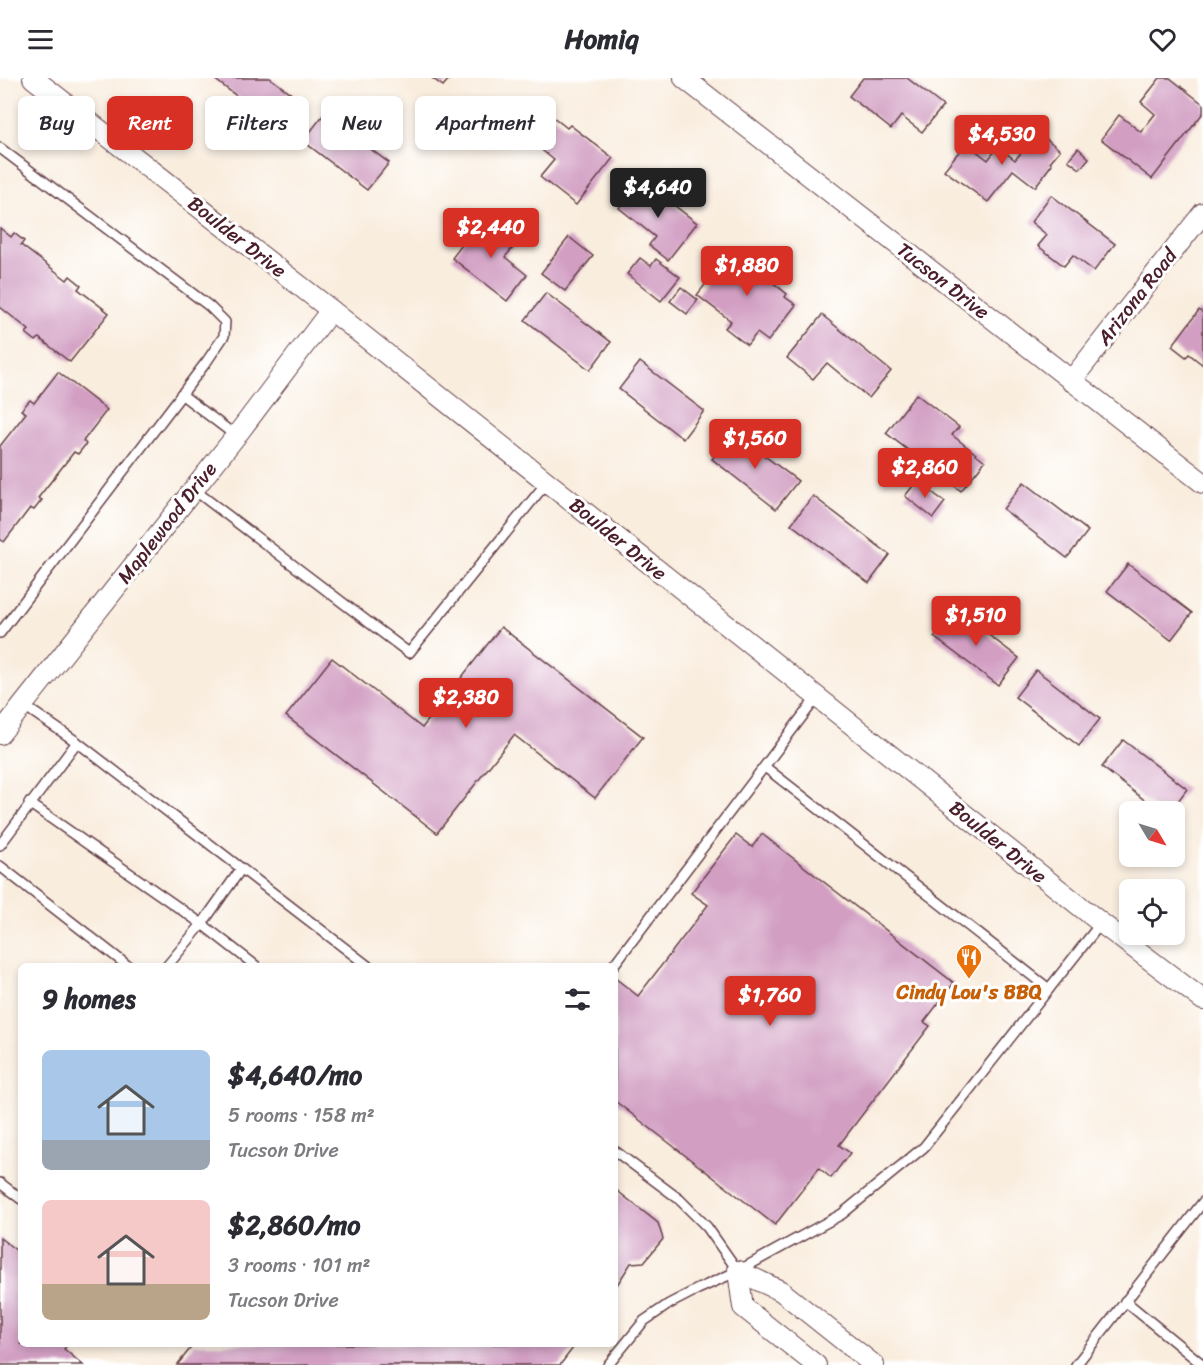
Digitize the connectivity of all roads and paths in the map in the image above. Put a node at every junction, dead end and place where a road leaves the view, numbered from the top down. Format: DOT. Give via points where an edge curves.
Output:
graph roads {
  1 [pos="33,78"];
  2 [pos="684,78"];
  3 [pos="0,148"];
  4 [pos="1203,213"];
  5 [pos="331,310"];
  6 [pos="1071,381"];
  7 [pos="181,394"];
  8 [pos="236,436"];
  9 [pos="547,482"];
  10 [pos="1203,483"];
  11 [pos="194,489"];
  12 [pos="0,633"];
  13 [pos="817,697"];
  14 [pos="23,705"];
  15 [pos="0,734"];
  16 [pos="76,742"];
  17 [pos="765,767"];
  18 [pos="29,803"];
  19 [pos="0,845"];
  20 [pos="0,866"];
  21 [pos="241,869"];
  22 [pos="1101,923"];
  23 [pos="201,924"];
  24 [pos="124,963"];
  25 [pos="170,963"];
  26 [pos="252,963"];
  27 [pos="364,963"];
  28 [pos="615,963"];
  29 [pos="1049,989"];
  30 [pos="1203,1000"];
  31 [pos="618,1153"];
  32 [pos="0,1183"];
  33 [pos="18,1197"];
  34 [pos="1203,1202"];
  35 [pos="738,1271"];
  36 [pos="1125,1301"];
  37 [pos="1080,1363"];
  38 [pos="608,1365"];
  39 [pos="816,1365"];
  40 [pos="874,1365"];
  41 [pos="1203,1365"];
  1 -- 5 [label="street, Boulder Drive"];
  2 -- 6 [label="street, Tucson Drive"];
  3 -- 7 [label="lane" via="225,322 224,336"];
  4 -- 6 [label="street, Arizona Road"];
  5 -- 8 [label="street, Maplewood Drive"];
  5 -- 9 [label="street, Boulder Drive"];
  6 -- 10 [label="street, Tucson Drive"];
  7 -- 8 [label="lane"];
  7 -- 12 [label="lane"];
  8 -- 11 [label="street, Maplewood Drive"];
  9 -- 11 [label="lane" via="409,654"];
  9 -- 13 [label="street, Boulder Drive"];
  11 -- 14 [label="street, Maplewood Drive"];
  13 -- 17 [label="lane"];
  13 -- 22 [label="street, Boulder Drive"];
  14 -- 15 [label="street, Maplewood Drive"];
  14 -- 16 [label="lane"];
  16 -- 18 [label="lane"];
  16 -- 21 [label="lane"];
  17 -- 28 [label="lane"];
  17 -- 29 [label="lane"];
  18 -- 19 [label="lane"];
  18 -- 23 [label="lane"];
  20 -- 24 [label="lane"];
  21 -- 23 [label="lane"];
  21 -- 27 [label="lane"];
  22 -- 29 [label="lane"];
  22 -- 30 [label="street, Boulder Drive"];
  23 -- 25 [label="lane"];
  23 -- 26 [label="lane"];
  29 -- 35 [label="lane" via="924,1147 842,1215"];
  31 -- 35 [label="lane" via="679,1199 707,1227"];
  32 -- 33 [label="lane"];
  34 -- 36 [label="lane"];
  35 -- 38 [label="lane" via="679,1299 645,1321"];
  35 -- 39 [label="street" via="743,1307"];
  35 -- 40 [label="street" via="781,1291"];
  36 -- 37 [label="lane"];
  36 -- 41 [label="lane"];
}
